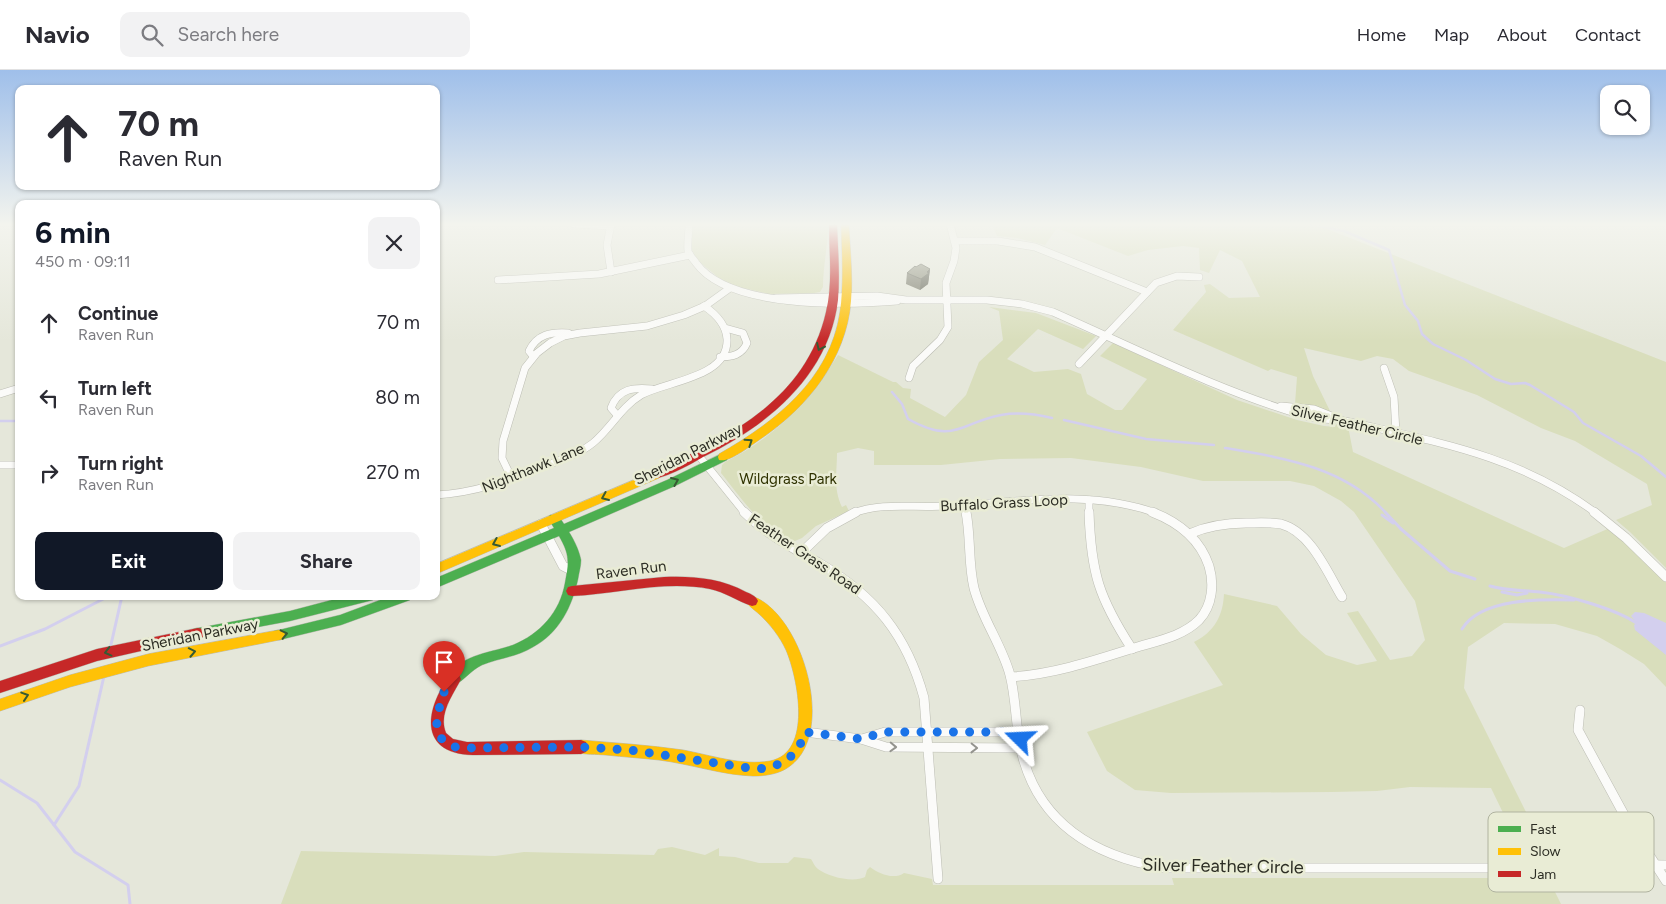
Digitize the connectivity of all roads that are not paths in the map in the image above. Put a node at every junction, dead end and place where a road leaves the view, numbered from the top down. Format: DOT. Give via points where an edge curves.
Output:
graph roads {
  1 [pos="610,263"];
  2 [pos="653,263"];
  3 [pos="697,263"];
  4 [pos="832,263"];
  5 [pos="845,263"];
  6 [pos="953,263"];
  7 [pos="1075,263"];
  8 [pos="611,272"];
  9 [pos="1199,277"];
  10 [pos="498,280"];
  11 [pos="730,288"];
  12 [pos="1147,292"];
  13 [pos="832,300"];
  14 [pos="845,300"];
  15 [pos="947,300"];
  16 [pos="704,306"];
  17 [pos="725,328"];
  18 [pos="573,333"];
  19 [pos="1107,334"];
  20 [pos="533,356"];
  21 [pos="720,358"];
  22 [pos="1079,364"];
  23 [pos="1384,368"];
  24 [pos="909,378"];
  25 [pos="15,389"];
  26 [pos="654,389"];
  27 [pos="0,394"];
  28 [pos="617,414"];
  29 [pos="1396,433"];
  30 [pos="699,456"];
  31 [pos="0,465"];
  32 [pos="15,465"];
  33 [pos="707,466"];
  34 [pos="512,479"];
  35 [pos="440,495"];
  36 [pos="1090,500"];
  37 [pos="964,505"];
  38 [pos="554,518"];
  39 [pos="541,524"];
  40 [pos="561,530"];
  41 [pos="1189,534"];
  42 [pos="548,536"];
  43 [pos="802,553"];
  44 [pos="440,567"];
  45 [pos="572,571"];
  46 [pos="1666,577"];
  47 [pos="440,581"];
  48 [pos="572,591"];
  49 [pos="1342,597"];
  50 [pos="349,600"];
  51 [pos="352,600"];
  52 [pos="371,600"];
  53 [pos="396,600"];
  54 [pos="374,609"];
  55 [pos="354,616"];
  56 [pos="1132,649"];
  57 [pos="1011,677"];
  58 [pos="0,686"];
  59 [pos="0,704"];
  60 [pos="1580,710"];
  61 [pos="805,732"];
  62 [pos="1019,732"];
  63 [pos="861,739"];
  64 [pos="928,740"];
  65 [pos="1021,748"];
  66 [pos="1623,812"];
  67 [pos="1661,866"];
  68 [pos="1488,868"];
  69 [pos="938,879"];
  70 [pos="1666,881"];
  1 -- 8 [label="street"];
  2 -- 8 [label="street"];
  3 -- 11 [label="street, Silver Feather Circle" via="707,275"];
  4 -- 13 [label="main road, Sheridan Parkway"];
  5 -- 14 [label="main road, Sheridan Parkway"];
  6 -- 15 [label="street" via="946,283"];
  7 -- 12 [label="street"];
  8 -- 10 [label="street"];
  9 -- 12 [label="street" via="1170,276"];
  11 -- 13 [label="street, Silver Feather Circle" via="796,303"];
  11 -- 16 [label="street"];
  12 -- 19 [label="street"];
  13 -- 14 [label="street, Silver Feather Circle"];
  13 -- 30 [label="main road, Sheridan Parkway, one-way" via="822,343 795,386 750,426"];
  14 -- 15 [label="street, Silver Feather Circle" via="880,303"];
  33 -- 14 [label="main road, Sheridan Parkway, one-way" via="759,435 804,395 835,346"];
  15 -- 19 [label="street, Silver Feather Circle" via="998,301 1038,307"];
  15 -- 24 [label="street" via="949,320 945,334 913,366"];
  16 -- 17 [label="street, Nighthawk Lane" via="720,318"];
  16 -- 18 [label="street" via="644,326"];
  17 -- 21 [label="street" via="727,347"];
  17 -- 21 [label="street, Nighthawk Lane" via="742,333 747,343 741,353"];
  18 -- 20 [label="street" via="558,338"];
  18 -- 20 [label="street" via="553,332 540,337 530,347"];
  19 -- 22 [label="street"];
  19 -- 29 [label="street, Silver Feather Circle" via="1236,392 1305,416"];
  20 -- 34 [label="street" via="525,368 503,441 502,458"];
  21 -- 26 [label="street, Nighthawk Lane" via="705,372"];
  23 -- 29 [label="street" via="1394,397"];
  25 -- 27 [label="street"];
  26 -- 28 [label="street, Nighthawk Lane" via="630,402"];
  26 -- 28 [label="street, Nighthawk Lane" via="634,388 620,393 611,408"];
  28 -- 34 [label="street, Nighthawk Lane" via="601,435 582,450"];
  29 -- 46 [label="street, Silver Feather Circle" via="1484,455 1545,480 1612,524"];
  30 -- 33 [label="street, Feather Grass Road"];
  30 -- 38 [label="main road, Sheridan Parkway, one-way"];
  31 -- 32 [label="street"];
  40 -- 33 [label="main road, Sheridan Parkway, one-way"];
  33 -- 43 [label="street, Feather Grass Road" via="753,521"];
  34 -- 35 [label="street, Nighthawk Lane" via="484,489"];
  36 -- 37 [label="street, Buffalo Grass Loop" via="1048,498"];
  36 -- 41 [label="street, Buffalo Grass Loop" via="1146,509 1169,519"];
  36 -- 56 [label="street" via="1091,555 1098,586 1114,621"];
  37 -- 43 [label="street, Buffalo Grass Loop" via="886,506 858,511 832,524"];
  37 -- 57 [label="street, Silver Feather Circle" via="974,587"];
  38 -- 39 [label="main road, Sheridan Parkway"];
  38 -- 40 [label="main road, Raven Run"];
  39 -- 42 [label="street"];
  39 -- 44 [label="main road, Sheridan Parkway, one-way"];
  40 -- 42 [label="main road, Sheridan Parkway"];
  40 -- 45 [label="main road, Raven Run" via="575,562"];
  41 -- 49 [label="street" via="1227,523 1275,523 1299,529"];
  41 -- 56 [label="street, Buffalo Grass Loop" via="1203,553 1210,573 1212,590 1207,610 1183,632"];
  42 -- 45 [label="street" via="563,566"];
  42 -- 47 [label="main road, Sheridan Parkway"];
  43 -- 64 [label="street, Feather Grass Road" via="859,589 898,633 922,689"];
  45 -- 48 [label="main road, Raven Run"];
  48 -- 61 [label="main road, Raven Run" via="681,580 711,584 748,599 781,627 792,646 804,690"];
  48 -- 61 [label="main road, Raven Run" via="563,612 542,635 517,649 479,658 456,674 444,692 436,721 444,741 459,748 630,750 755,769 770,768 792,756"];
  50 -- 58 [label="main road, Sheridan Parkway, one-way" via="314,612 156,641 46,670"];
  51 -- 55 [label="street"];
  52 -- 54 [label="street"];
  53 -- 54 [label="main road, Sheridan Parkway"];
  54 -- 55 [label="main road, Sheridan Parkway"];
  59 -- 55 [label="main road, Sheridan Parkway, one-way" via="148,660 278,635"];
  56 -- 57 [label="street, Buffalo Grass Loop" via="1067,670"];
  57 -- 62 [label="street, Silver Feather Circle"];
  60 -- 66 [label="street" via="1578,730"];
  61 -- 63 [label="street"];
  62 -- 64 [label="street"];
  62 -- 65 [label="street, Silver Feather Circle"];
  63 -- 64 [label="street" via="885,732"];
  63 -- 64 [label="street, one-way" via="886,747"];
  64 -- 65 [label="street, one-way"];
  64 -- 69 [label="street, Feather Grass Road"];
  65 -- 68 [label="street, Silver Feather Circle" via="1028,774 1047,807 1090,845 1127,862 1164,868"];
  67 -- 70 [label="street"];
}
